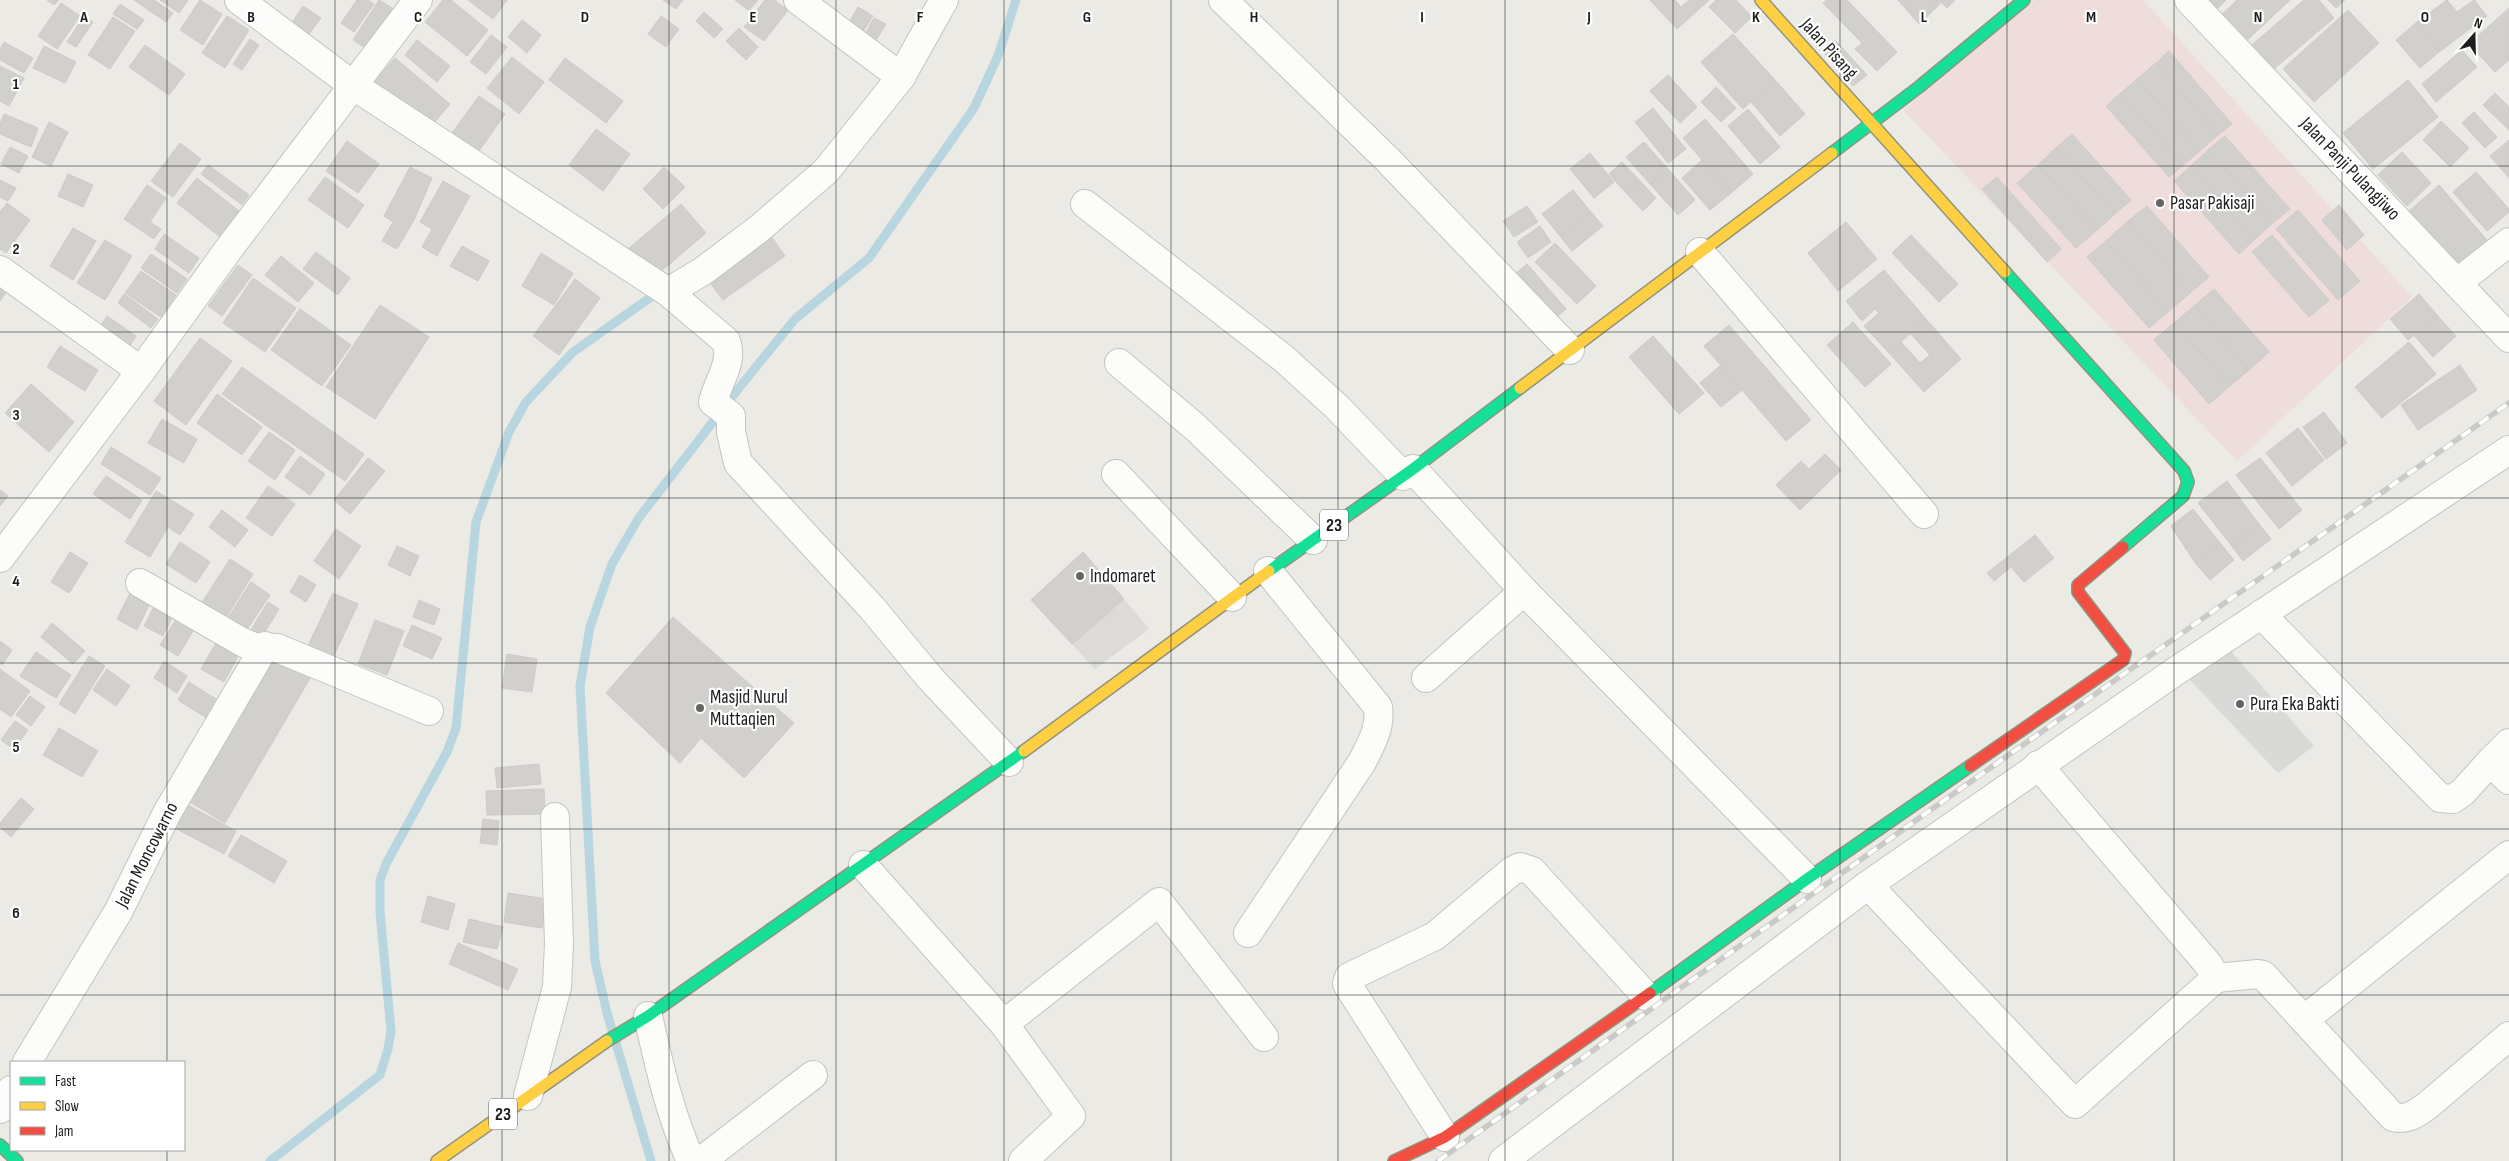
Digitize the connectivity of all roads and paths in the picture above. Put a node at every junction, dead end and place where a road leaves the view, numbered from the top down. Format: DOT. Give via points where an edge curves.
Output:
graph roads {
  1 [pos="239,0"];
  2 [pos="418,0"];
  3 [pos="798,0"];
  4 [pos="944,0"];
  5 [pos="1223,0"];
  6 [pos="1761,0"];
  7 [pos="2024,0"];
  8 [pos="2189,0"];
  9 [pos="901,77"];
  10 [pos="354,86"];
  11 [pos="1871,122"];
  12 [pos="1085,204"];
  13 [pos="2509,242"];
  14 [pos="1700,252"];
  15 [pos="0,270"];
  16 [pos="2458,282"];
  17 [pos="663,288"];
  18 [pos="2509,338"];
  19 [pos="1570,350"];
  20 [pos="1119,363"];
  21 [pos="141,371"];
  22 [pos="2509,450"];
  23 [pos="1408,473"];
  24 [pos="1116,474"];
  25 [pos="1924,514"];
  26 [pos="1313,540"];
  27 [pos="0,558"];
  28 [pos="1268,571"];
  29 [pos="140,583"];
  30 [pos="1524,591"];
  31 [pos="1232,597"];
  32 [pos="2261,614"];
  33 [pos="265,646"];
  34 [pos="1426,678"];
  35 [pos="429,711"];
  36 [pos="2509,743"];
  37 [pos="1008,762"];
  38 [pos="2038,765"];
  39 [pos="2499,771"];
  40 [pos="555,817"];
  41 [pos="2509,855"];
  42 [pos="863,865"];
  43 [pos="1807,879"];
  44 [pos="1868,885"];
  45 [pos="1248,933"];
  46 [pos="2216,978"];
  47 [pos="1646,996"];
  48 [pos="2304,1020"];
  49 [pos="637,1022"];
  50 [pos="1004,1024"];
  51 [pos="2509,1036"];
  52 [pos="1264,1037"];
  53 [pos="28,1061"];
  54 [pos="813,1075"];
  55 [pos="10,1092"];
  56 [pos="528,1096"];
  57 [pos="0,1109"];
  58 [pos="1445,1137"];
  59 [pos="0,1145"];
  60 [pos="17,1161"];
  61 [pos="437,1161"];
  62 [pos="691,1161"];
  63 [pos="701,1161"];
  64 [pos="1023,1161"];
  65 [pos="1394,1161"];
  66 [pos="1503,1161"];
  1 -- 10 [label="street"];
  2 -- 10 [label="street"];
  3 -- 9 [label="street"];
  4 -- 9 [label="street"];
  5 -- 19 [label="street" via="1388,160"];
  6 -- 11 [label="main road, Jalan Pisang"];
  7 -- 11 [label="main road, 23" via="1919,87"];
  8 -- 16 [label="street, Jalan Panji Pulangjiwo"];
  9 -- 17 [label="street" via="826,172 703,271"];
  10 -- 17 [label="street"];
  10 -- 21 [label="street" via="228,250"];
  11 -- 14 [label="main road, 23"];
  11 -- 43 [label="main road, Jalan Pisang" via="2184,471 2188,482 2182,496 2078,585 2078,592 2125,653 2123,660"];
  12 -- 23 [label="street" via="1283,358"];
  13 -- 16 [label="street"];
  14 -- 19 [label="main road, 23"];
  14 -- 25 [label="street"];
  15 -- 21 [label="street"];
  16 -- 18 [label="street, Jalan Panji Pulangjiwo"];
  17 -- 37 [label="street" via="726,341 730,350 728,364 716,386 738,463"];
  19 -- 23 [label="main road, 23"];
  20 -- 26 [label="street" via="1195,427"];
  21 -- 27 [label="street"];
  22 -- 32 [label="street"];
  23 -- 26 [label="main road, 23"];
  23 -- 30 [label="street"];
  24 -- 31 [label="street"];
  26 -- 28 [label="main road, 23"];
  28 -- 31 [label="main road, 23"];
  28 -- 45 [label="street" via="1378,707 1380,719 1362,762"];
  29 -- 33 [label="street" via="242,642 254,647"];
  30 -- 34 [label="street"];
  30 -- 43 [label="street"];
  31 -- 37 [label="main road, 23"];
  32 -- 38 [label="street"];
  32 -- 39 [label="street" via="2440,798 2453,799"];
  33 -- 35 [label="street"];
  33 -- 53 [label="street, Jalan Moncowarno" via="167,813 118,912"];
  36 -- 39 [label="street"];
  37 -- 42 [label="main road, 23"];
  38 -- 44 [label="street"];
  38 -- 46 [label="street" via="2208,964"];
  40 -- 56 [label="street" via="559,943 557,987"];
  41 -- 48 [label="street"];
  42 -- 49 [label="main road, 23"];
  42 -- 50 [label="street"];
  43 -- 47 [label="main road"];
  44 -- 46 [label="street" via="2075,1104"];
  44 -- 66 [label="street"];
  46 -- 48 [label="street" via="2263,976"];
  47 -- 58 [label="main road"];
  47 -- 58 [label="street" via="1532,871 1520,867 1435,936 1350,977 1348,984"];
  48 -- 51 [label="street" via="2393,1117 2400,1119 2415,1115"];
  49 -- 56 [label="main road, 23"];
  49 -- 62 [label="street" via="662,1077"];
  50 -- 52 [label="street" via="1159,902"];
  50 -- 64 [label="street" via="1071,1116"];
  54 -- 63 [label="street"];
  55 -- 57 [label="street"];
  56 -- 61 [label="main road, 23"];
  58 -- 65 [label="main road"];
  59 -- 60 [label="main road"];
}
